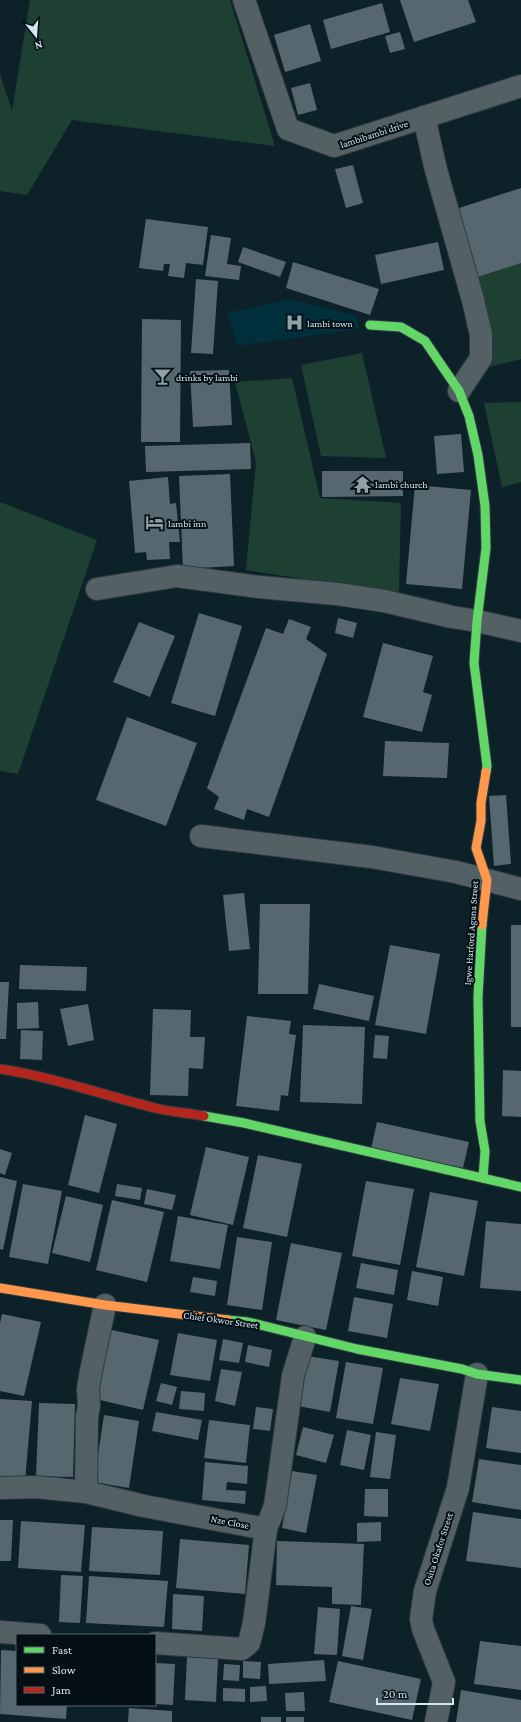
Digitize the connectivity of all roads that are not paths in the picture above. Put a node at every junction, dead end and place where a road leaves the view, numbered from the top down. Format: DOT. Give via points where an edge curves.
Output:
graph roads {
  1 [pos="244,0"];
  2 [pos="521,86"];
  3 [pos="424,117"];
  4 [pos="370,325"];
  5 [pos="459,391"];
  6 [pos="97,589"];
  7 [pos="477,621"];
  8 [pos="521,631"];
  9 [pos="201,836"];
  10 [pos="487,880"];
  11 [pos="521,889"];
  12 [pos="0,1069"];
  13 [pos="483,1178"];
  14 [pos="521,1187"];
  15 [pos="0,1288"];
  16 [pos="105,1305"];
  17 [pos="305,1337"];
  18 [pos="477,1374"];
  19 [pos="521,1380"];
  20 [pos="0,1488"];
  21 [pos="86,1492"];
  22 [pos="266,1529"];
  23 [pos="0,1632"];
  24 [pos="27,1634"];
  25 [pos="156,1643"];
  26 [pos="436,1722"];
  1 -- 3 [label="street, lambibambi drive" via="288,129 334,146"];
  2 -- 3 [label="street, lambibambi drive"];
  3 -- 5 [label="street" via="481,335 481,358"];
  4 -- 5 [label="street, Igwe Harford Agana Street" via="401,327 425,341"];
  5 -- 7 [label="street, Igwe Harford Agana Street" via="470,416 485,506 486,548"];
  6 -- 7 [label="street" via="177,576 259,588 337,594 384,601"];
  7 -- 8 [label="street"];
  7 -- 10 [label="street, Igwe Harford Agana Street" via="474,664 487,766 476,848"];
  9 -- 10 [label="street" via="372,857"];
  10 -- 11 [label="street"];
  10 -- 13 [label="street, Igwe Harford Agana Street" via="482,917 478,997 480,1121 485,1151"];
  12 -- 13 [label="street" via="66,1082 156,1108 244,1123"];
  13 -- 14 [label="street"];
  15 -- 16 [label="street, Chief Okwor Street"];
  16 -- 17 [label="street, Chief Okwor Street" via="248,1322"];
  16 -- 21 [label="street" via="88,1389"];
  17 -- 18 [label="street, Chief Okwor Street"];
  17 -- 22 [label="street" via="292,1376 275,1506"];
  18 -- 19 [label="street, Chief Okwor Street"];
  18 -- 26 [label="street, Osita Okafor Street" via="458,1488 425,1591 421,1619 444,1682"];
  20 -- 21 [label="street, Nze Close" via="36,1487"];
  21 -- 22 [label="street, Nze Close" via="144,1506"];
  22 -- 25 [label="street" via="254,1623 246,1647 242,1649"];
  23 -- 24 [label="street"];
}
